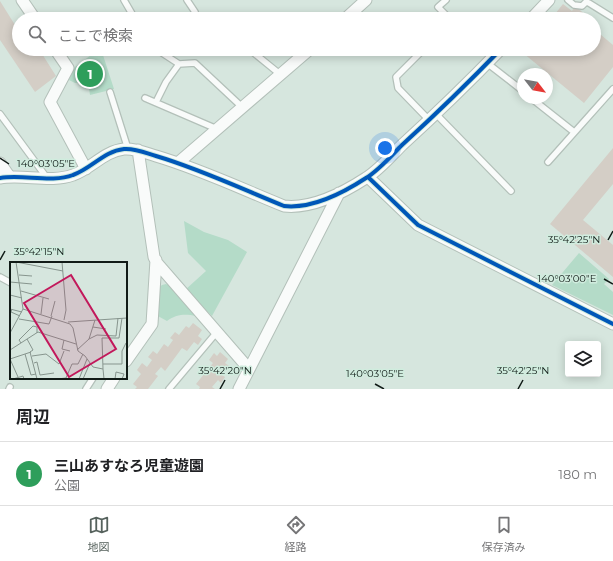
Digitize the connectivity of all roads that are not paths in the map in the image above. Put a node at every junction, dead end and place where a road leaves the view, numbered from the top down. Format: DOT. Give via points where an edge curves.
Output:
graph roads {
  1 [pos="22,0"];
  2 [pos="124,0"];
  3 [pos="188,0"];
  4 [pos="366,0"];
  5 [pos="446,0"];
  6 [pos="549,0"];
  7 [pos="568,0"];
  8 [pos="30,12"];
  9 [pos="131,12"];
  10 [pos="195,12"];
  11 [pos="353,12"];
  12 [pos="443,12"];
  13 [pos="538,12"];
  14 [pos="613,18"];
  15 [pos="60,56"];
  16 [pos="167,56"];
  17 [pos="258,56"];
  18 [pos="302,56"];
  19 [pos="417,56"];
  20 [pos="494,56"];
  21 [pos="487,63"];
  22 [pos="179,64"];
  23 [pos="281,75"];
  24 [pos="517,86"];
  25 [pos="613,89"];
  26 [pos="110,92"];
  27 [pos="145,98"];
  28 [pos="156,102"];
  29 [pos="539,104"];
  30 [pos="242,107"];
  31 [pos="0,114"];
  32 [pos="433,117"];
  33 [pos="217,129"];
  34 [pos="574,132"];
  35 [pos="133,150"];
  36 [pos="178,162"];
  37 [pos="548,162"];
  38 [pos="0,164"];
  39 [pos="86,169"];
  40 [pos="4,177"];
  41 [pos="368,177"];
  42 [pos="48,178"];
  43 [pos="511,192"];
  44 [pos="339,193"];
  45 [pos="156,260"];
  46 [pos="0,278"];
  47 [pos="10,283"];
  48 [pos="613,324"];
  49 [pos="217,332"];
  50 [pos="127,360"];
  51 [pos="249,369"];
  52 [pos="92,379"];
  53 [pos="113,379"];
  54 [pos="86,389"];
  55 [pos="107,389"];
  56 [pos="169,389"];
  57 [pos="239,389"];
  1 -- 8 [label="street"];
  2 -- 9 [label="lane"];
  3 -- 10 [label="lane"];
  4 -- 11 [label="street"];
  5 -- 12 [label="lane" via="438,7"];
  6 -- 13 [label="street"];
  7 -- 14 [label="lane" via="574,5 582,6 589,2"];
  15 -- 39 [label="street" via="68,68 50,102"];
  16 -- 22 [label="lane"];
  17 -- 23 [label="lane"];
  18 -- 23 [label="street"];
  19 -- 32 [label="lane" via="396,77 398,88"];
  20 -- 21 [label="street"];
  21 -- 24 [label="lane"];
  21 -- 32 [label="street"];
  22 -- 28 [label="lane"];
  22 -- 30 [label="lane" via="195,63"];
  23 -- 30 [label="street"];
  25 -- 34 [label="lane"];
  26 -- 35 [label="lane"];
  27 -- 28 [label="lane"];
  28 -- 33 [label="lane"];
  29 -- 34 [label="lane"];
  30 -- 33 [label="street"];
  31 -- 42 [label="lane"];
  32 -- 41 [label="street"];
  32 -- 43 [label="lane"];
  33 -- 36 [label="street"];
  34 -- 37 [label="lane"];
  35 -- 36 [label="street"];
  35 -- 39 [label="street" via="112,152"];
  35 -- 45 [label="street"];
  36 -- 44 [label="street" via="284,206 304,206"];
  38 -- 40 [label="street"];
  39 -- 42 [label="street" via="72,176"];
  40 -- 42 [label="street"];
  41 -- 44 [label="street"];
  41 -- 48 [label="street" via="418,225"];
  44 -- 51 [label="street"];
  45 -- 49 [label="street"];
  45 -- 50 [label="street" via="152,324"];
  46 -- 47 [label="lane"];
  49 -- 51 [label="street"];
  49 -- 56 [label="lane"];
  51 -- 57 [label="street"];
  52 -- 54 [label="lane"];
  53 -- 55 [label="street"];
}
